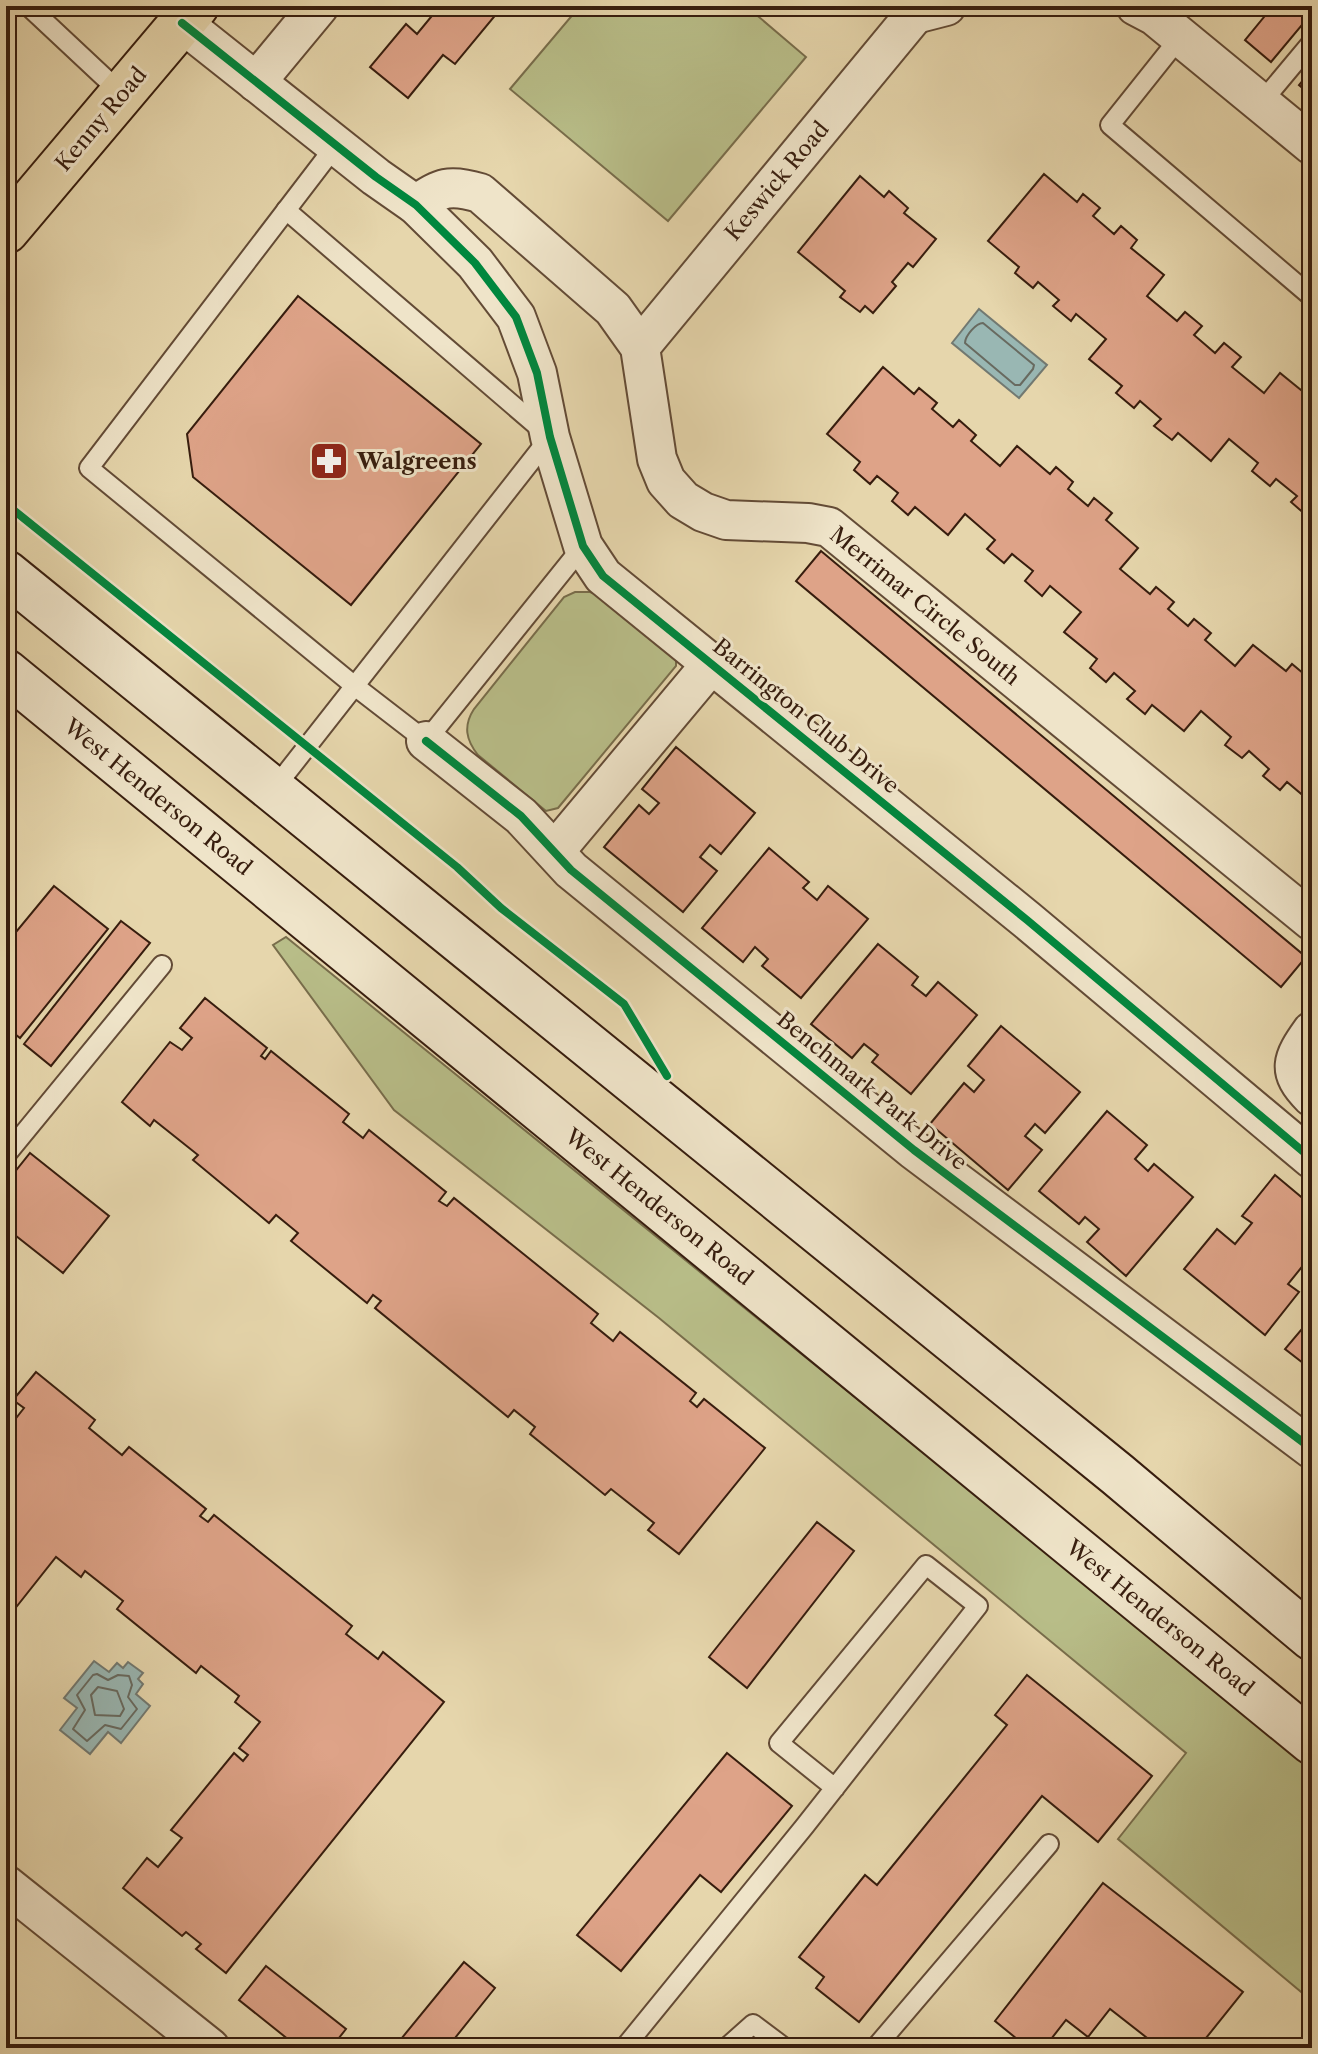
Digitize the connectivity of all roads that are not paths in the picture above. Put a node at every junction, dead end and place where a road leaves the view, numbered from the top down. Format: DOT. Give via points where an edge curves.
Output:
graph roads {
  1 [pos="28,6"];
  2 [pos="319,6"];
  3 [pos="1136,6"];
  4 [pos="928,8"];
  5 [pos="189,15"];
  6 [pos="1181,36"];
  7 [pos="1312,42"];
  8 [pos="256,82"];
  9 [pos="122,94"];
  10 [pos="1261,103"];
  11 [pos="336,145"];
  12 [pos="1312,145"];
  13 [pos="416,205"];
  14 [pos="286,210"];
  15 [pos="6,231"];
  16 [pos="1312,297"];
  17 [pos="640,347"];
  18 [pos="550,437"];
  19 [pos="583,546"];
  20 [pos="6,573"];
  21 [pos="713,662"];
  22 [pos="6,672"];
  23 [pos="356,687"];
  24 [pos="426,741"];
  25 [pos="273,790"];
  26 [pos="555,851"];
  27 [pos="1312,921"];
  28 [pos="162,965"];
  29 [pos="1312,1031"];
  30 [pos="1304,1090"];
  31 [pos="6,1155"];
  32 [pos="1312,1159"];
  33 [pos="1312,1449"];
  34 [pos="1312,1638"];
  35 [pos="1312,1742"];
  36 [pos="835,1788"];
  37 [pos="1049,1844"];
  38 [pos="6,1885"];
  39 [pos="210,2048"];
  40 [pos="624,2048"];
  41 [pos="726,2048"];
  42 [pos="785,2048"];
  43 [pos="875,2048"];
  1 -- 9 [label="lane"];
  2 -- 8 [label="street"];
  3 -- 6 [label="street"];
  4 -- 17 [label="street, Keswick Road"];
  5 -- 8 [label="street"];
  5 -- 9 [label="main road, Kenny Road"];
  6 -- 10 [label="street"];
  6 -- 16 [label="lane" via="1110,125"];
  7 -- 10 [label="lane"];
  8 -- 11 [label="street"];
  9 -- 15 [label="main road, Kenny Road"];
  10 -- 12 [label="street"];
  11 -- 13 [label="street"];
  11 -- 14 [label="lane"];
  13 -- 17 [label="street, Merrimar Circle South" via="436,190 458,187 480,193 613,309"];
  13 -- 18 [label="street, Barrington Club Drive" via="475,263 516,317 537,373"];
  14 -- 18 [label="lane"];
  14 -- 23 [label="lane" via="89,468"];
  17 -- 27 [label="street, Merrimar Circle South" via="657,459 666,481 683,500 726,520 829,527"];
  18 -- 19 [label="street, Barrington Club Drive"];
  18 -- 23 [label="lane"];
  19 -- 21 [label="street, Barrington Club Drive" via="603,576"];
  19 -- 24 [label="lane"];
  20 -- 25 [label="main road"];
  21 -- 26 [label="street"];
  21 -- 32 [label="street, Barrington Club Drive"];
  22 -- 35 [label="main road, West Henderson Road"];
  23 -- 24 [label="lane"];
  23 -- 25 [label="lane"];
  24 -- 26 [label="street, Benchmark Park Drive"];
  25 -- 34 [label="main road"];
  26 -- 33 [label="street, Benchmark Park Drive" via="571,870 914,1150"];
  28 -- 31 [label="lane"];
  29 -- 30 [label="street" via="1294,1068"];
  36 -- 36 [label="lane" via="978,1606 926,1565 779,1743"];
  36 -- 40 [label="lane"];
  37 -- 43 [label="lane"];
  38 -- 39 [label="street"];
  41 -- 42 [label="lane" via="753,2024"];
}
